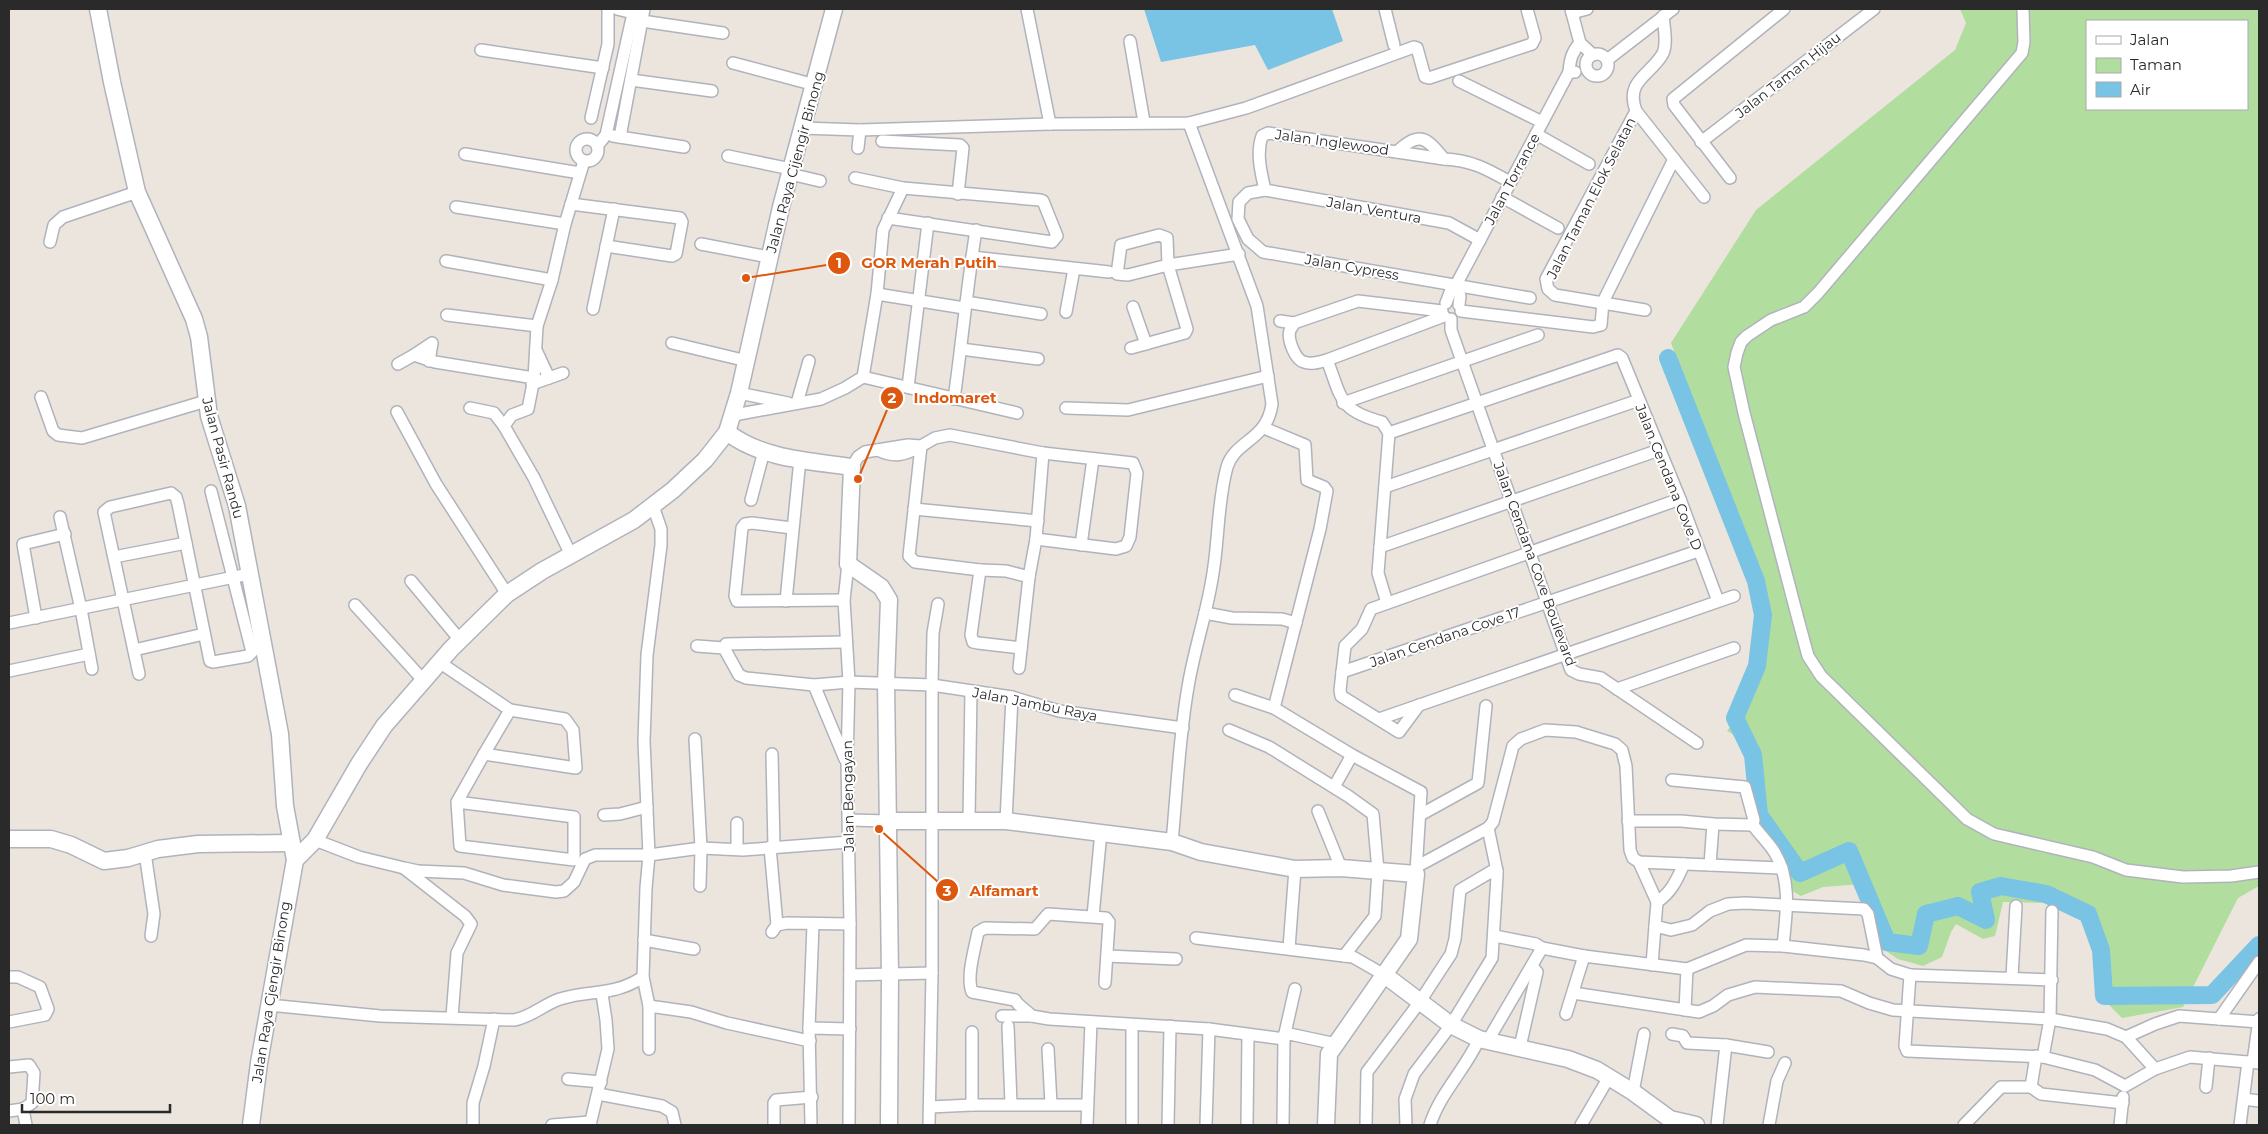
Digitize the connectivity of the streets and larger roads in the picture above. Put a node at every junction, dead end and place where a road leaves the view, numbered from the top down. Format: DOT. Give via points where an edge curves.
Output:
graph roads {
  1 [pos="98,9"];
  2 [pos="608,9"];
  3 [pos="617,9"];
  4 [pos="644,9"];
  5 [pos="834,9"];
  6 [pos="1027,9"];
  7 [pos="1385,9"];
  8 [pos="1527,9"];
  9 [pos="1586,9"];
  10 [pos="1673,9"];
  11 [pos="1783,9"];
  12 [pos="1874,9"];
  13 [pos="2023,9"];
  14 [pos="1572,11"];
  15 [pos="637,15"];
  16 [pos="1663,16"];
  17 [pos="723,33"];
  18 [pos="1130,42"];
  19 [pos="1580,43"];
  20 [pos="1394,46"];
  21 [pos="481,50"];
  22 [pos="1593,56"];
  23 [pos="1607,60"];
  24 [pos="733,63"];
  25 [pos="603,68"];
  26 [pos="1569,72"];
  27 [pos="1588,72"];
  28 [pos="631,80"];
  29 [pos="1459,81"];
  30 [pos="815,85"];
  31 [pos="712,91"];
  32 [pos="1636,111"];
  33 [pos="591,118"];
  34 [pos="1144,122"];
  35 [pos="1542,122"];
  36 [pos="1189,123"];
  37 [pos="1050,124"];
  38 [pos="802,128"];
  39 [pos="860,130"];
  40 [pos="606,134"];
  41 [pos="1536,134"];
  42 [pos="620,137"];
  43 [pos="882,141"];
  44 [pos="1701,142"];
  45 [pos="597,146"];
  46 [pos="684,147"];
  47 [pos="858,148"];
  48 [pos="1397,152"];
  49 [pos="465,154"];
  50 [pos="728,156"];
  51 [pos="1444,159"];
  52 [pos="584,160"];
  53 [pos="1674,160"];
  54 [pos="1589,164"];
  55 [pos="790,172"];
  56 [pos="580,173"];
  57 [pos="855,178"];
  58 [pos="1730,178"];
  59 [pos="820,181"];
  60 [pos="1510,182"];
  61 [pos="903,188"];
  62 [pos="1265,190"];
  63 [pos="137,192"];
  64 [pos="958,194"];
  65 [pos="1704,197"];
  66 [pos="1502,198"];
  67 [pos="571,204"];
  68 [pos="456,207"];
  69 [pos="614,209"];
  70 [pos="888,218"];
  71 [pos="928,223"];
  72 [pos="565,224"];
  73 [pos="1558,228"];
  74 [pos="976,230"];
  75 [pos="1480,240"];
  76 [pos="50,242"];
  77 [pos="701,244"];
  78 [pos="606,246"];
  79 [pos="1239,254"];
  80 [pos="770,257"];
  81 [pos="972,257"];
  82 [pos="446,261"];
  83 [pos="1168,265"];
  84 [pos="1074,269"];
  85 [pos="1109,272"];
  86 [pos="552,280"];
  87 [pos="1456,286"];
  88 [pos="877,294"];
  89 [pos="920,301"];
  90 [pos="1602,302"];
  91 [pos="965,305"];
  92 [pos="1133,307"];
  93 [pos="1460,308"];
  94 [pos="593,309"];
  95 [pos="1644,310"];
  96 [pos="1066,312"];
  97 [pos="1446,312"];
  98 [pos="1518,312"];
  99 [pos="1042,314"];
  100 [pos="446,315"];
  101 [pos="1280,320"];
  102 [pos="1294,324"];
  103 [pos="537,326"];
  104 [pos="1538,335"];
  105 [pos="672,343"];
  106 [pos="1146,344"];
  107 [pos="1131,348"];
  108 [pos="961,349"];
  109 [pos="535,350"];
  110 [pos="414,355"];
  111 [pos="1038,359"];
  112 [pos="1328,360"];
  113 [pos="429,361"];
  114 [pos="747,361"];
  115 [pos="809,361"];
  116 [pos="1462,362"];
  117 [pos="398,364"];
  118 [pos="563,373"];
  119 [pos="1268,376"];
  120 [pos="863,377"];
  121 [pos="549,378"];
  122 [pos="533,381"];
  123 [pos="908,387"];
  124 [pos="739,393"];
  125 [pos="1365,396"];
  126 [pos="41,397"];
  127 [pos="954,399"];
  128 [pos="1639,400"];
  129 [pos="206,402"];
  130 [pos="793,403"];
  131 [pos="1343,403"];
  132 [pos="1476,403"];
  133 [pos="470,408"];
  134 [pos="1066,408"];
  135 [pos="397,412"];
  136 [pos="494,413"];
  137 [pos="1017,413"];
  138 [pos="512,415"];
  139 [pos="734,415"];
  140 [pos="1366,418"];
  141 [pos="504,426"];
  142 [pos="1264,428"];
  143 [pos="727,432"];
  144 [pos="1389,433"];
  145 [pos="921,446"];
  146 [pos="716,447"];
  147 [pos="759,450"];
  148 [pos="1493,450"];
  149 [pos="1658,450"];
  150 [pos="1043,453"];
  151 [pos="800,459"];
  152 [pos="1093,459"];
  153 [pos="852,467"];
  154 [pos="1385,487"];
  155 [pos="212,491"];
  156 [pos="1680,499"];
  157 [pos="751,500"];
  158 [pos="1511,501"];
  159 [pos="653,506"];
  160 [pos="914,509"];
  161 [pos="60,517"];
  162 [pos="1038,521"];
  163 [pos="792,528"];
  164 [pos="65,534"];
  165 [pos="1036,539"];
  166 [pos="186,544"];
  167 [pos="1081,545"];
  168 [pos="1380,547"];
  169 [pos="1698,551"];
  170 [pos="1530,552"];
  171 [pos="571,554"];
  172 [pos="114,556"];
  173 [pos="848,564"];
  174 [pos="980,570"];
  175 [pos="241,575"];
  176 [pos="1029,577"];
  177 [pos="411,581"];
  178 [pos="195,585"];
  179 [pos="507,594"];
  180 [pos="1734,596"];
  181 [pos="124,600"];
  182 [pos="844,600"];
  183 [pos="786,601"];
  184 [pos="1718,601"];
  185 [pos="1547,602"];
  186 [pos="1387,603"];
  187 [pos="938,604"];
  188 [pos="355,606"];
  189 [pos="81,609"];
  190 [pos="1205,613"];
  191 [pos="36,618"];
  192 [pos="9,623"];
  193 [pos="1296,623"];
  194 [pos="204,634"];
  195 [pos="460,640"];
  196 [pos="845,642"];
  197 [pos="697,646"];
  198 [pos="724,648"];
  199 [pos="1021,648"];
  200 [pos="1734,648"];
  201 [pos="134,650"];
  202 [pos="90,654"];
  203 [pos="1566,654"];
  204 [pos="439,662"];
  205 [pos="1019,668"];
  206 [pos="92,669"];
  207 [pos="9,671"];
  208 [pos="1342,672"];
  209 [pos="139,674"];
  210 [pos="423,680"];
  211 [pos="849,682"];
  212 [pos="886,683"];
  213 [pos="814,685"];
  214 [pos="932,685"];
  215 [pos="1617,689"];
  216 [pos="972,691"];
  217 [pos="1235,695"];
  218 [pos="1012,696"];
  219 [pos="1420,705"];
  220 [pos="1486,706"];
  221 [pos="1274,708"];
  222 [pos="510,710"];
  223 [pos="1380,719"];
  224 [pos="1183,728"];
  225 [pos="1229,730"];
  226 [pos="695,739"];
  227 [pos="1697,743"];
  228 [pos="484,754"];
  229 [pos="772,754"];
  230 [pos="1352,754"];
  231 [pos="847,763"];
  232 [pos="1672,780"];
  233 [pos="1334,787"];
  234 [pos="456,802"];
  235 [pos="647,807"];
  236 [pos="1318,811"];
  237 [pos="604,815"];
  238 [pos="1420,815"];
  239 [pos="969,819"];
  240 [pos="849,820"];
  241 [pos="889,821"];
  242 [pos="931,821"];
  243 [pos="1006,821"];
  244 [pos="1628,821"];
  245 [pos="737,823"];
  246 [pos="1713,824"];
  247 [pos="1753,825"];
  248 [pos="1488,828"];
  249 [pos="1101,832"];
  250 [pos="9,839"];
  251 [pos="315,840"];
  252 [pos="849,842"];
  253 [pos="1172,842"];
  254 [pos="290,843"];
  255 [pos="772,847"];
  256 [pos="701,848"];
  257 [pos="737,849"];
  258 [pos="145,853"];
  259 [pos="650,855"];
  260 [pos="295,860"];
  261 [pos="1639,862"];
  262 [pos="1684,864"];
  263 [pos="1710,865"];
  264 [pos="404,868"];
  265 [pos="1341,868"];
  266 [pos="1782,868"];
  267 [pos="1294,869"];
  268 [pos="1416,870"];
  269 [pos="1378,871"];
  270 [pos="1497,871"];
  271 [pos="2259,872"];
  272 [pos="700,886"];
  273 [pos="1657,902"];
  274 [pos="1786,906"];
  275 [pos="2016,906"];
  276 [pos="2052,911"];
  277 [pos="1093,916"];
  278 [pos="850,924"];
  279 [pos="812,925"];
  280 [pos="1655,926"];
  281 [pos="151,936"];
  282 [pos="1494,936"];
  283 [pos="1196,938"];
  284 [pos="644,940"];
  285 [pos="1783,946"];
  286 [pos="1289,948"];
  287 [pos="1542,948"];
  288 [pos="694,949"];
  289 [pos="1107,956"];
  290 [pos="1344,956"];
  291 [pos="1584,956"];
  292 [pos="1877,958"];
  293 [pos="1176,959"];
  294 [pos="2259,962"];
  295 [pos="1652,965"];
  296 [pos="1532,966"];
  297 [pos="1687,969"];
  298 [pos="932,973"];
  299 [pos="890,974"];
  300 [pos="850,975"];
  301 [pos="1910,975"];
  302 [pos="1386,976"];
  303 [pos="9,977"];
  304 [pos="644,977"];
  305 [pos="2012,977"];
  306 [pos="2052,980"];
  307 [pos="1105,983"];
  308 [pos="1295,989"];
  309 [pos="1573,993"];
  310 [pos="602,994"];
  311 [pos="1419,1003"];
  312 [pos="269,1006"];
  313 [pos="650,1006"];
  314 [pos="2225,1009"];
  315 [pos="1685,1010"];
  316 [pos="1907,1012"];
  317 [pos="1566,1014"];
  318 [pos="1032,1016"];
  319 [pos="452,1017"];
  320 [pos="2050,1018"];
  321 [pos="494,1019"];
  322 [pos="2259,1021"];
  323 [pos="9,1022"];
  324 [pos="1091,1022"];
  325 [pos="1132,1025"];
  326 [pos="1451,1025"];
  327 [pos="1170,1026"];
  328 [pos="809,1028"];
  329 [pos="850,1029"];
  330 [pos="1209,1029"];
  331 [pos="972,1032"];
  332 [pos="1644,1034"];
  333 [pos="1672,1034"];
  334 [pos="1248,1035"];
  335 [pos="1284,1036"];
  336 [pos="2126,1037"];
  337 [pos="810,1041"];
  338 [pos="1483,1041"];
  339 [pos="1336,1044"];
  340 [pos="1726,1045"];
  341 [pos="1520,1048"];
  342 [pos="649,1049"];
  343 [pos="1048,1049"];
  344 [pos="1768,1052"];
  345 [pos="2039,1056"];
  346 [pos="2209,1058"];
  347 [pos="2253,1062"];
  348 [pos="1784,1063"];
  349 [pos="9,1067"];
  350 [pos="2155,1069"];
  351 [pos="1609,1077"];
  352 [pos="568,1079"];
  353 [pos="601,1082"];
  354 [pos="2125,1086"];
  355 [pos="2031,1087"];
  356 [pos="2206,1087"];
  357 [pos="1633,1092"];
  358 [pos="598,1094"];
  359 [pos="812,1098"];
  360 [pos="2244,1099"];
  361 [pos="2259,1101"];
  362 [pos="2122,1103"];
  363 [pos="1011,1104"];
  364 [pos="1051,1104"];
  365 [pos="972,1105"];
  366 [pos="1087,1105"];
  367 [pos="930,1107"];
  368 [pos="23,1109"];
  369 [pos="9,1111"];
  370 [pos="1670,1122"];
  371 [pos="590,1124"];
  372 [pos="26,1125"];
  373 [pos="251,1125"];
  374 [pos="473,1125"];
  375 [pos="552,1125"];
  376 [pos="675,1125"];
  377 [pos="774,1125"];
  378 [pos="811,1125"];
  379 [pos="849,1125"];
  380 [pos="889,1125"];
  381 [pos="929,1125"];
  382 [pos="1088,1125"];
  383 [pos="1132,1125"];
  384 [pos="1168,1125"];
  385 [pos="1206,1125"];
  386 [pos="1247,1125"];
  387 [pos="1283,1125"];
  388 [pos="1326,1125"];
  389 [pos="1366,1125"];
  390 [pos="1406,1125"];
  391 [pos="1430,1125"];
  392 [pos="1581,1125"];
  393 [pos="1696,1125"];
  394 [pos="1717,1125"];
  395 [pos="1769,1125"];
  396 [pos="1964,1125"];
  397 [pos="2120,1125"];
  398 [pos="2240,1125"];
  1 -- 63 [label="street, Jalan Pasir Randu"];
  2 -- 25 [label="street" via="608,44"];
  3 -- 15 [label="street"];
  4 -- 15 [label="street"];
  5 -- 30 [label="street, Jalan Raya Cijengir Binong"];
  6 -- 37 [label="street"];
  7 -- 20 [label="street"];
  8 -- 36 [label="street" via="1535,38 1532,44 1429,78 1425,77 1414,47 1246,108"];
  9 -- 14 [label="street"];
  10 -- 16 [label="street"];
  11 -- 44 [label="street" via="1674,96 1674,105"];
  12 -- 44 [label="street, Jalan Taman Hijau"];
  13 -- 271 [label="street" via="2022,53 1818,293 1804,307 1771,320 1747,336 1737,353 1734,367 1744,413 1808,656 1821,676 1967,820 1994,834 2093,857 2126,870 2183,877"];
  14 -- 19 [label="street"];
  15 -- 17 [label="street"];
  15 -- 28 [label="street"];
  15 -- 40 [label="street"];
  16 -- 23 [label="street"];
  16 -- 32 [label="street, Jalan Taman Elok Selatan" via="1665,49 1635,87 1632,102"];
  18 -- 34 [label="street"];
  19 -- 22 [label="street"];
  19 -- 26 [label="street, Jalan Torrance" via="1571,54"];
  21 -- 25 [label="street"];
  22 -- 23 [label="street" via="1600,55"];
  22 -- 27 [label="street" via="1586,64"];
  23 -- 27 [label="street" via="1606,71 1601,76"];
  24 -- 30 [label="street"];
  25 -- 33 [label="street"];
  26 -- 27 [label="street"];
  26 -- 35 [label="street, Jalan Torrance"];
  28 -- 31 [label="street"];
  28 -- 42 [label="street"];
  29 -- 35 [label="street"];
  30 -- 38 [label="street, Jalan Raya Cijengir Binong"];
  32 -- 53 [label="street, Jalan Taman Elok Selatan"];
  32 -- 90 [label="street, Jalan Taman Elok Selatan" via="1546,279 1548,289 1555,294"];
  34 -- 36 [label="street"];
  34 -- 37 [label="street"];
  35 -- 41 [label="street, Jalan Torrance"];
  36 -- 79 [label="street"];
  37 -- 39 [label="street"];
  38 -- 39 [label="street"];
  38 -- 55 [label="street, Jalan Raya Cijengir Binong"];
  39 -- 47 [label="street"];
  40 -- 42 [label="street"];
  40 -- 45 [label="street"];
  41 -- 54 [label="street"];
  41 -- 60 [label="street, Jalan Torrance"];
  42 -- 46 [label="street"];
  43 -- 64 [label="street" via="960,145 963,148"];
  44 -- 58 [label="street"];
  45 -- 52 [label="street" via="594,158"];
  45 -- 52 [label="street" via="589,140 579,143 577,153"];
  48 -- 51 [label="street, Jalan Inglewood"];
  48 -- 51 [label="street, Jalan Inglewood" via="1412,139 1421,138 1432,143"];
  48 -- 62 [label="street, Jalan Inglewood" via="1268,133 1262,136 1260,143"];
  49 -- 56 [label="street"];
  50 -- 55 [label="street"];
  51 -- 60 [label="street, Jalan Inglewood" via="1462,159"];
  52 -- 56 [label="street"];
  53 -- 65 [label="street, Jalan Taman Elok Selatan"];
  53 -- 90 [label="street"];
  55 -- 59 [label="street"];
  55 -- 80 [label="street, Jalan Raya Cijengir Binong"];
  56 -- 67 [label="street"];
  57 -- 61 [label="street"];
  60 -- 66 [label="street, Jalan Torrance"];
  61 -- 64 [label="street"];
  61 -- 70 [label="street"];
  62 -- 75 [label="street, Jalan Ventura" via="1449,223"];
  62 -- 87 [label="street, Jalan Cypress" via="1248,193 1239,202 1238,219 1248,239 1263,252"];
  63 -- 76 [label="street" via="63,217 54,225"];
  63 -- 129 [label="street, Jalan Pasir Randu" via="194,319"];
  64 -- 74 [label="street" via="1044,201 1057,236 1052,242"];
  66 -- 73 [label="street"];
  66 -- 75 [label="street, Jalan Torrance"];
  67 -- 69 [label="street"];
  67 -- 72 [label="street"];
  68 -- 72 [label="street"];
  69 -- 78 [label="street"];
  69 -- 78 [label="street" via="680,218 676,254"];
  70 -- 71 [label="street"];
  70 -- 88 [label="street" via="881,243"];
  71 -- 74 [label="street"];
  71 -- 89 [label="street"];
  72 -- 86 [label="street"];
  74 -- 81 [label="street"];
  75 -- 87 [label="street, Jalan Torrance"];
  77 -- 80 [label="street"];
  78 -- 94 [label="street"];
  79 -- 83 [label="street"];
  79 -- 119 [label="street" via="1258,306"];
  80 -- 114 [label="street, Jalan Raya Cijengir Binong"];
  81 -- 84 [label="street"];
  81 -- 91 [label="street"];
  82 -- 86 [label="street"];
  83 -- 83 [label="street" via="1165,235 1121,244 1118,274"];
  83 -- 106 [label="street" via="1187,331"];
  84 -- 85 [label="street"];
  84 -- 96 [label="street"];
  86 -- 103 [label="street"];
  87 -- 93 [label="street"];
  87 -- 97 [label="street, Jalan Torrance" via="1451,290"];
  87 -- 98 [label="street, Jalan Cypress" via="1526,297"];
  88 -- 89 [label="street"];
  88 -- 120 [label="street"];
  89 -- 91 [label="street"];
  89 -- 123 [label="street"];
  90 -- 93 [label="street" via="1600,325 1594,326"];
  90 -- 95 [label="street, Jalan Taman Elok Selatan"];
  91 -- 99 [label="street"];
  91 -- 108 [label="street"];
  92 -- 106 [label="street"];
  93 -- 97 [label="street" via="1457,318"];
  93 -- 97 [label="street" via="1452,301"];
  97 -- 102 [label="street" via="1358,301"];
  97 -- 112 [label="street"];
  97 -- 116 [label="street, Jalan Cendana Cove Boulevard"];
  100 -- 103 [label="street"];
  101 -- 102 [label="street"];
  102 -- 112 [label="street" via="1290,339 1298,359 1304,363"];
  103 -- 109 [label="street"];
  104 -- 116 [label="street"];
  105 -- 114 [label="street"];
  106 -- 107 [label="street"];
  108 -- 111 [label="street"];
  108 -- 127 [label="street"];
  109 -- 121 [label="street"];
  109 -- 122 [label="street"];
  110 -- 113 [label="street"];
  110 -- 113 [label="street" via="432,343"];
  110 -- 117 [label="street"];
  112 -- 131 [label="street"];
  113 -- 122 [label="street"];
  114 -- 124 [label="street, Jalan Raya Cijengir Binong"];
  115 -- 130 [label="street"];
  116 -- 125 [label="street"];
  116 -- 132 [label="street, Jalan Cendana Cove Boulevard"];
  118 -- 121 [label="street"];
  119 -- 134 [label="street" via="1128,410"];
  119 -- 142 [label="street" via="1272,404"];
  120 -- 123 [label="street"];
  120 -- 130 [label="street" via="821,398"];
  121 -- 122 [label="street"];
  122 -- 138 [label="street" via="528,409"];
  123 -- 127 [label="street"];
  124 -- 130 [label="street"];
  124 -- 139 [label="street, Jalan Raya Cijengir Binong"];
  125 -- 131 [label="street"];
  125 -- 140 [label="street"];
  126 -- 129 [label="street" via="52,431 58,436 82,438"];
  127 -- 137 [label="street"];
  128 -- 132 [label="street, Jalan Cendana Cove D" via="1618,355"];
  128 -- 148 [label="street"];
  128 -- 149 [label="street, Jalan Cendana Cove D"];
  129 -- 175 [label="street, Jalan Pasir Randu" via="237,506"];
  130 -- 139 [label="street"];
  131 -- 140 [label="street"];
  132 -- 144 [label="street"];
  132 -- 148 [label="street, Jalan Cendana Cove Boulevard"];
  133 -- 136 [label="street"];
  135 -- 179 [label="street" via="436,484"];
  136 -- 138 [label="street"];
  136 -- 141 [label="street"];
  138 -- 141 [label="street"];
  139 -- 143 [label="street, Jalan Raya Cijengir Binong"];
  140 -- 144 [label="street" via="1382,422"];
  141 -- 171 [label="street"];
  142 -- 190 [label="street" via="1233,455 1228,465"];
  142 -- 193 [label="street" via="1306,445 1307,480 1327,491"];
  143 -- 146 [label="street, Jalan Raya Cijengir Binong"];
  143 -- 147 [label="street"];
  144 -- 154 [label="street"];
  145 -- 150 [label="street" via="934,438 950,435"];
  145 -- 153 [label="street" via="865,452"];
  145 -- 160 [label="street"];
  146 -- 147 [label="street"];
  146 -- 159 [label="street, Jalan Raya Cijengir Binong"];
  147 -- 151 [label="street"];
  147 -- 157 [label="street"];
  148 -- 154 [label="street"];
  148 -- 158 [label="street, Jalan Cendana Cove Boulevard"];
  149 -- 156 [label="street, Jalan Cendana Cove D"];
  149 -- 158 [label="street"];
  150 -- 152 [label="street"];
  150 -- 162 [label="street"];
  151 -- 153 [label="street"];
  151 -- 163 [label="street"];
  152 -- 167 [label="street"];
  152 -- 167 [label="street" via="1133,463 1136,468 1130,537 1126,546 1116,549"];
  153 -- 173 [label="street, Jalan Bengayan"];
  154 -- 168 [label="street"];
  155 -- 175 [label="street"];
  156 -- 169 [label="street, Jalan Cendana Cove D"];
  156 -- 170 [label="street"];
  158 -- 168 [label="street"];
  158 -- 170 [label="street, Jalan Cendana Cove Boulevard"];
  159 -- 171 [label="street, Jalan Raya Cijengir Binong"];
  159 -- 235 [label="street" via="661,529 661,544 647,655 644,741"];
  160 -- 162 [label="street"];
  160 -- 174 [label="street" via="911,560"];
  161 -- 164 [label="street"];
  162 -- 165 [label="street"];
  163 -- 183 [label="street"];
  163 -- 183 [label="street" via="745,524 735,596 737,601 744,602"];
  164 -- 189 [label="street"];
  164 -- 191 [label="street" via="23,544"];
  165 -- 167 [label="street"];
  165 -- 176 [label="street"];
  166 -- 172 [label="street"];
  166 -- 172 [label="street" via="176,497 171,493 106,509"];
  166 -- 178 [label="street"];
  168 -- 186 [label="street" via="1378,574"];
  169 -- 184 [label="street, Jalan Cendana Cove D"];
  169 -- 185 [label="street, Jalan Cendana Cove 17"];
  170 -- 185 [label="street, Jalan Cendana Cove Boulevard"];
  170 -- 186 [label="street"];
  171 -- 179 [label="street, Jalan Raya Cijengir Binong"];
  172 -- 181 [label="street"];
  173 -- 182 [label="street, Jalan Bengayan"];
  173 -- 212 [label="street" via="881,587 889,600"];
  174 -- 176 [label="street" via="1006,571"];
  174 -- 199 [label="street" via="971,635 973,642"];
  175 -- 178 [label="street"];
  175 -- 194 [label="street" via="252,652 248,656 211,662"];
  175 -- 254 [label="street, Jalan Pasir Randu" via="280,734"];
  176 -- 199 [label="street"];
  177 -- 195 [label="street"];
  178 -- 181 [label="street"];
  178 -- 194 [label="street"];
  179 -- 195 [label="street, Jalan Raya Cijengir Binong"];
  180 -- 184 [label="street"];
  181 -- 189 [label="street"];
  181 -- 201 [label="street"];
  182 -- 183 [label="street"];
  182 -- 196 [label="street, Jalan Bengayan"];
  184 -- 203 [label="street"];
  185 -- 203 [label="street, Jalan Cendana Cove Boulevard"];
  185 -- 208 [label="street, Jalan Cendana Cove 17"];
  186 -- 208 [label="street" via="1371,609 1362,629 1347,642"];
  187 -- 214 [label="street" via="933,633"];
  188 -- 210 [label="street"];
  189 -- 191 [label="street"];
  189 -- 202 [label="street"];
  190 -- 193 [label="street"];
  190 -- 224 [label="street" via="1194,650"];
  191 -- 192 [label="street"];
  193 -- 221 [label="street"];
  194 -- 201 [label="street"];
  195 -- 204 [label="street, Jalan Raya Cijengir Binong"];
  196 -- 198 [label="street" via="726,644"];
  196 -- 211 [label="street, Jalan Bengayan"];
  197 -- 198 [label="street"];
  198 -- 213 [label="street, Jalan Jambu Raya" via="742,676"];
  199 -- 205 [label="street"];
  200 -- 215 [label="street"];
  201 -- 209 [label="street"];
  202 -- 206 [label="street"];
  202 -- 207 [label="street"];
  203 -- 215 [label="street, Jalan Cendana Cove Boulevard" via="1571,670 1601,678"];
  203 -- 219 [label="street"];
  204 -- 210 [label="street, Jalan Raya Cijengir Binong"];
  204 -- 222 [label="street"];
  208 -- 223 [label="street" via="1341,696"];
  210 -- 251 [label="street, Jalan Raya Cijengir Binong" via="384,726"];
  211 -- 212 [label="street, Jalan Jambu Raya"];
  211 -- 213 [label="street, Jalan Jambu Raya"];
  211 -- 231 [label="street, Jalan Bengayan"];
  212 -- 214 [label="street, Jalan Jambu Raya"];
  212 -- 241 [label="street"];
  213 -- 231 [label="street"];
  214 -- 216 [label="street, Jalan Jambu Raya"];
  214 -- 242 [label="street"];
  215 -- 227 [label="street, Jalan Cendana Cove Boulevard"];
  216 -- 218 [label="street, Jalan Jambu Raya"];
  216 -- 239 [label="street"];
  217 -- 221 [label="street"];
  218 -- 224 [label="street, Jalan Jambu Raya" via="1059,711"];
  218 -- 243 [label="street"];
  219 -- 223 [label="street"];
  219 -- 223 [label="street" via="1399,732"];
  220 -- 238 [label="street" via="1478,783"];
  221 -- 230 [label="street"];
  222 -- 228 [label="street"];
  222 -- 228 [label="street" via="565,719 573,730 576,768"];
  224 -- 253 [label="street"];
  225 -- 233 [label="street" via="1270,747"];
  226 -- 256 [label="street"];
  228 -- 234 [label="street"];
  229 -- 255 [label="street"];
  230 -- 233 [label="street"];
  230 -- 238 [label="street" via="1421,792"];
  231 -- 240 [label="street, Jalan Bengayan"];
  232 -- 247 [label="street" via="1745,787"];
  233 -- 269 [label="street" via="1374,814"];
  234 -- 234 [label="street" via="460,846 574,860 574,817"];
  235 -- 237 [label="street"];
  235 -- 259 [label="street"];
  236 -- 265 [label="street"];
  238 -- 268 [label="street"];
  239 -- 242 [label="street"];
  239 -- 243 [label="street"];
  240 -- 241 [label="street"];
  240 -- 252 [label="street, Jalan Bengayan"];
  241 -- 242 [label="street"];
  241 -- 299 [label="street"];
  242 -- 298 [label="street"];
  243 -- 249 [label="street"];
  244 -- 246 [label="street"];
  244 -- 248 [label="street" via="1626,766 1622,750 1615,744 1576,732 1545,730 1521,739 1513,746 1493,822"];
  244 -- 261 [label="street" via="1630,850"];
  245 -- 257 [label="street"];
  246 -- 247 [label="street"];
  246 -- 263 [label="street"];
  247 -- 266 [label="street" via="1767,840"];
  248 -- 268 [label="street"];
  248 -- 270 [label="street"];
  249 -- 253 [label="street"];
  249 -- 277 [label="street"];
  250 -- 258 [label="street" via="51,839 104,861"];
  251 -- 260 [label="street, Jalan Raya Cijengir Binong"];
  251 -- 264 [label="street" via="359,857"];
  252 -- 255 [label="street"];
  252 -- 278 [label="street, Jalan Bengayan"];
  253 -- 267 [label="street" via="1201,852"];
  254 -- 258 [label="street" via="198,844"];
  254 -- 260 [label="street, Jalan Pasir Randu"];
  255 -- 257 [label="street"];
  255 -- 279 [label="street" via="774,929 787,923"];
  256 -- 257 [label="street"];
  256 -- 259 [label="street"];
  256 -- 272 [label="street"];
  258 -- 281 [label="street" via="154,914"];
  259 -- 264 [label="street" via="595,854 585,859 574,882 564,891 556,892 503,885 464,873"];
  259 -- 284 [label="street"];
  260 -- 312 [label="street, Jalan Raya Cjengir Binong"];
  261 -- 262 [label="street"];
  261 -- 273 [label="street"];
  262 -- 263 [label="street"];
  262 -- 273 [label="street" via="1676,883"];
  263 -- 266 [label="street"];
  264 -- 319 [label="street" via="471,924 457,953"];
  265 -- 267 [label="street"];
  265 -- 269 [label="street"];
  266 -- 274 [label="street"];
  267 -- 286 [label="street"];
  268 -- 269 [label="street"];
  268 -- 302 [label="street" via="1409,940"];
  269 -- 290 [label="street" via="1375,916"];
  270 -- 282 [label="street"];
  270 -- 311 [label="street" via="1492,870 1460,890 1451,954"];
  273 -- 280 [label="street"];
  274 -- 280 [label="street" via="1728,904 1710,911 1692,925 1671,930"];
  274 -- 285 [label="street"];
  274 -- 292 [label="street" via="1864,909 1868,914"];
  275 -- 305 [label="street"];
  276 -- 306 [label="street"];
  277 -- 289 [label="street" via="1108,919"];
  277 -- 318 [label="street" via="1048,914 1035,929 985,928 978,932 971,972 972,992 1015,1000"];
  278 -- 279 [label="street"];
  278 -- 300 [label="street, Jalan Bengayan"];
  279 -- 328 [label="street"];
  280 -- 295 [label="street"];
  282 -- 287 [label="street"];
  282 -- 326 [label="street" via="1492,958"];
  283 -- 286 [label="street"];
  284 -- 288 [label="street"];
  284 -- 304 [label="street"];
  285 -- 292 [label="street"];
  285 -- 297 [label="street" via="1746,944"];
  286 -- 290 [label="street"];
  287 -- 291 [label="street"];
  287 -- 296 [label="street"];
  289 -- 293 [label="street"];
  289 -- 307 [label="street"];
  290 -- 302 [label="street" via="1352,957"];
  291 -- 295 [label="street"];
  291 -- 309 [label="street"];
  292 -- 301 [label="street" via="1891,969"];
  294 -- 314 [label="street"];
  295 -- 297 [label="street"];
  296 -- 338 [label="street"];
  296 -- 341 [label="street" via="1537,972"];
  297 -- 315 [label="street"];
  298 -- 299 [label="street"];
  298 -- 367 [label="street"];
  299 -- 300 [label="street"];
  299 -- 380 [label="street"];
  300 -- 329 [label="street, Jalan Bengayan"];
  301 -- 305 [label="street"];
  301 -- 316 [label="street"];
  302 -- 311 [label="street"];
  302 -- 339 [label="street"];
  303 -- 323 [label="street" via="18,977 40,987 48,1009 45,1015"];
  304 -- 310 [label="street" via="631,985"];
  304 -- 313 [label="street"];
  305 -- 306 [label="street"];
  306 -- 320 [label="street"];
  308 -- 335 [label="street"];
  309 -- 315 [label="street"];
  309 -- 317 [label="street"];
  310 -- 321 [label="street" via="560,999 527,1018"];
  310 -- 353 [label="street" via="608,1036"];
  311 -- 326 [label="street"];
  311 -- 389 [label="street" via="1367,1072"];
  312 -- 319 [label="street" via="380,1016"];
  312 -- 373 [label="street, Jalan Raya Cjengir Binong"];
  313 -- 337 [label="street" via="691,1012"];
  313 -- 342 [label="street"];
  314 -- 322 [label="street"];
  314 -- 336 [label="street" via="2179,1016"];
  315 -- 316 [label="street" via="1705,1010 1728,995 1755,986 1841,990 1869,1003"];
  316 -- 320 [label="street"];
  316 -- 345 [label="street" via="1904,1046 1907,1051"];
  318 -- 324 [label="street"];
  318 -- 363 [label="street" via="1005,1021"];
  319 -- 321 [label="street"];
  320 -- 336 [label="street" via="2107,1029"];
  320 -- 345 [label="street"];
  321 -- 374 [label="street" via="473,1103"];
  322 -- 347 [label="street"];
  324 -- 325 [label="street"];
  324 -- 366 [label="street"];
  325 -- 327 [label="street"];
  325 -- 383 [label="street"];
  326 -- 338 [label="street"];
  326 -- 390 [label="street" via="1414,1074 1405,1099"];
  327 -- 330 [label="street"];
  327 -- 384 [label="street"];
  328 -- 329 [label="street"];
  328 -- 337 [label="street"];
  329 -- 379 [label="street, Jalan Bengayan"];
  330 -- 334 [label="street"];
  330 -- 385 [label="street"];
  331 -- 365 [label="street"];
  332 -- 357 [label="street"];
  333 -- 340 [label="street" via="1683,1036 1687,1043"];
  334 -- 335 [label="street"];
  334 -- 386 [label="street"];
  335 -- 339 [label="street"];
  335 -- 387 [label="street"];
  336 -- 350 [label="street"];
  337 -- 359 [label="street"];
  338 -- 341 [label="street"];
  338 -- 391 [label="street" via="1445,1093"];
  339 -- 388 [label="street" via="1329,1054 1327,1066"];
  340 -- 344 [label="street"];
  340 -- 394 [label="street"];
  341 -- 351 [label="street" via="1568,1059"];
  343 -- 364 [label="street"];
  345 -- 354 [label="street" via="2094,1070"];
  345 -- 355 [label="street"];
  346 -- 347 [label="street"];
  346 -- 350 [label="street" via="2190,1057"];
  346 -- 356 [label="street"];
  347 -- 360 [label="street"];
  348 -- 395 [label="street" via="1777,1081"];
  349 -- 368 [label="street" via="29,1065 34,1073 32,1103"];
  350 -- 354 [label="street"];
  351 -- 357 [label="street"];
  351 -- 392 [label="street"];
  352 -- 353 [label="street"];
  353 -- 358 [label="street"];
  354 -- 362 [label="street"];
  355 -- 362 [label="street" via="2041,1094"];
  355 -- 396 [label="street" via="2001,1087"];
  357 -- 370 [label="street"];
  358 -- 371 [label="street"];
  358 -- 376 [label="street" via="662,1106 672,1112"];
  359 -- 377 [label="street" via="776,1100"];
  359 -- 378 [label="street"];
  360 -- 361 [label="street"];
  360 -- 398 [label="street"];
  362 -- 397 [label="street"];
  363 -- 364 [label="street"];
  363 -- 365 [label="street"];
  364 -- 366 [label="street"];
  365 -- 367 [label="street"];
  366 -- 382 [label="street"];
  367 -- 381 [label="street"];
  368 -- 369 [label="street"];
  368 -- 372 [label="street"];
  370 -- 393 [label="street"];
  371 -- 375 [label="street"];
}
